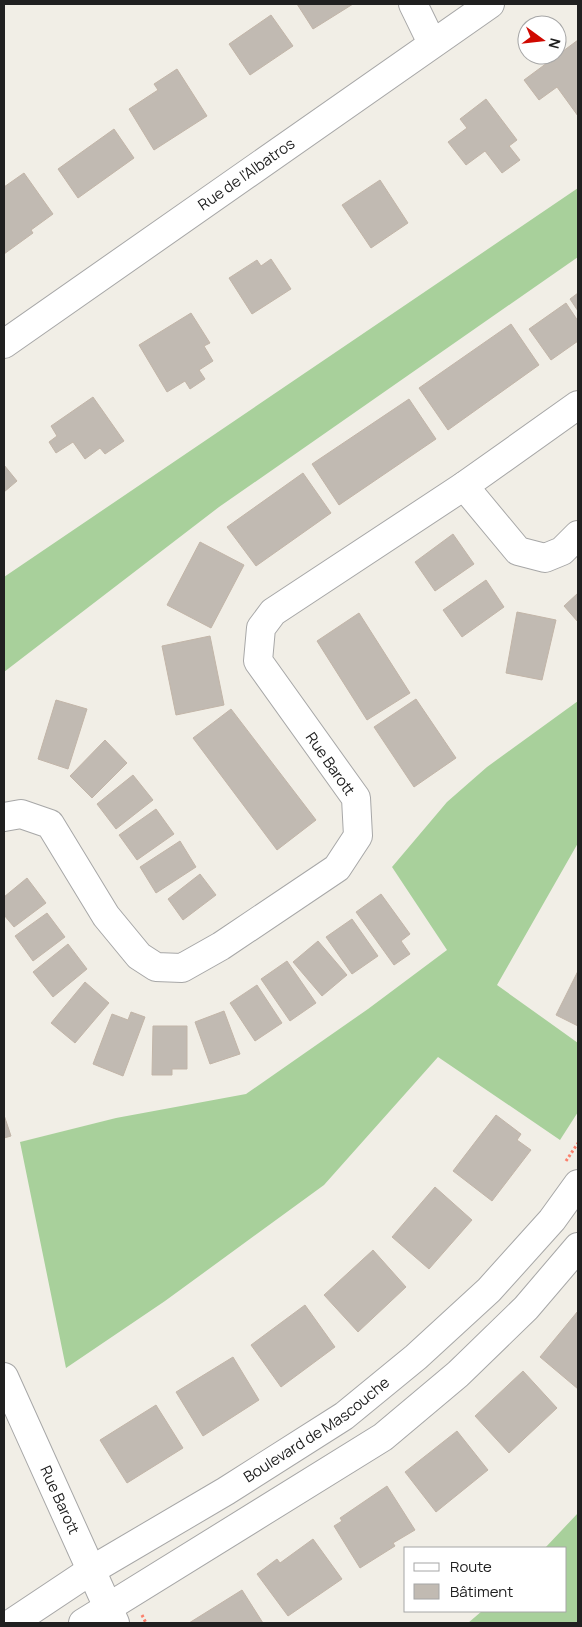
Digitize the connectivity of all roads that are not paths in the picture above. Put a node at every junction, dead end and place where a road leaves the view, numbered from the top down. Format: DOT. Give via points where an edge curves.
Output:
graph roads {
  1 [pos="413,4"];
  2 [pos="490,4"];
  3 [pos="432,43"];
  4 [pos="4,344"];
  5 [pos="578,405"];
  6 [pos="464,486"];
  7 [pos="578,535"];
  8 [pos="4,817"];
  9 [pos="578,1184"];
  10 [pos="578,1247"];
  11 [pos="4,1377"];
  12 [pos="90,1571"];
  13 [pos="111,1616"];
  14 [pos="12,1623"];
  15 [pos="83,1623"];
  1 -- 3 [label="street"];
  2 -- 3 [label="street, Rue de l'Albatros"];
  3 -- 4 [label="street, Rue de l'Albatros"];
  5 -- 6 [label="street, Rue Barott"];
  6 -- 7 [label="street" via="518,551 545,558 562,551"];
  6 -- 8 [label="street, Rue Barott" via="273,612 261,628 258,660 356,798 358,836 337,868 190,964 182,968 156,967 139,956 111,923 50,824 21,814"];
  9 -- 12 [label="street, Boulevard de Mascouche" via="552,1220 489,1290 455,1323 344,1416 226,1491"];
  10 -- 13 [label="street" via="526,1308 458,1374 383,1437 220,1540"];
  11 -- 12 [label="street, Rue Barott"];
  12 -- 13 [label="street, Rue Barott"];
  12 -- 14 [label="street, Boulevard de Mascouche"];
  13 -- 15 [label="street"];
}
